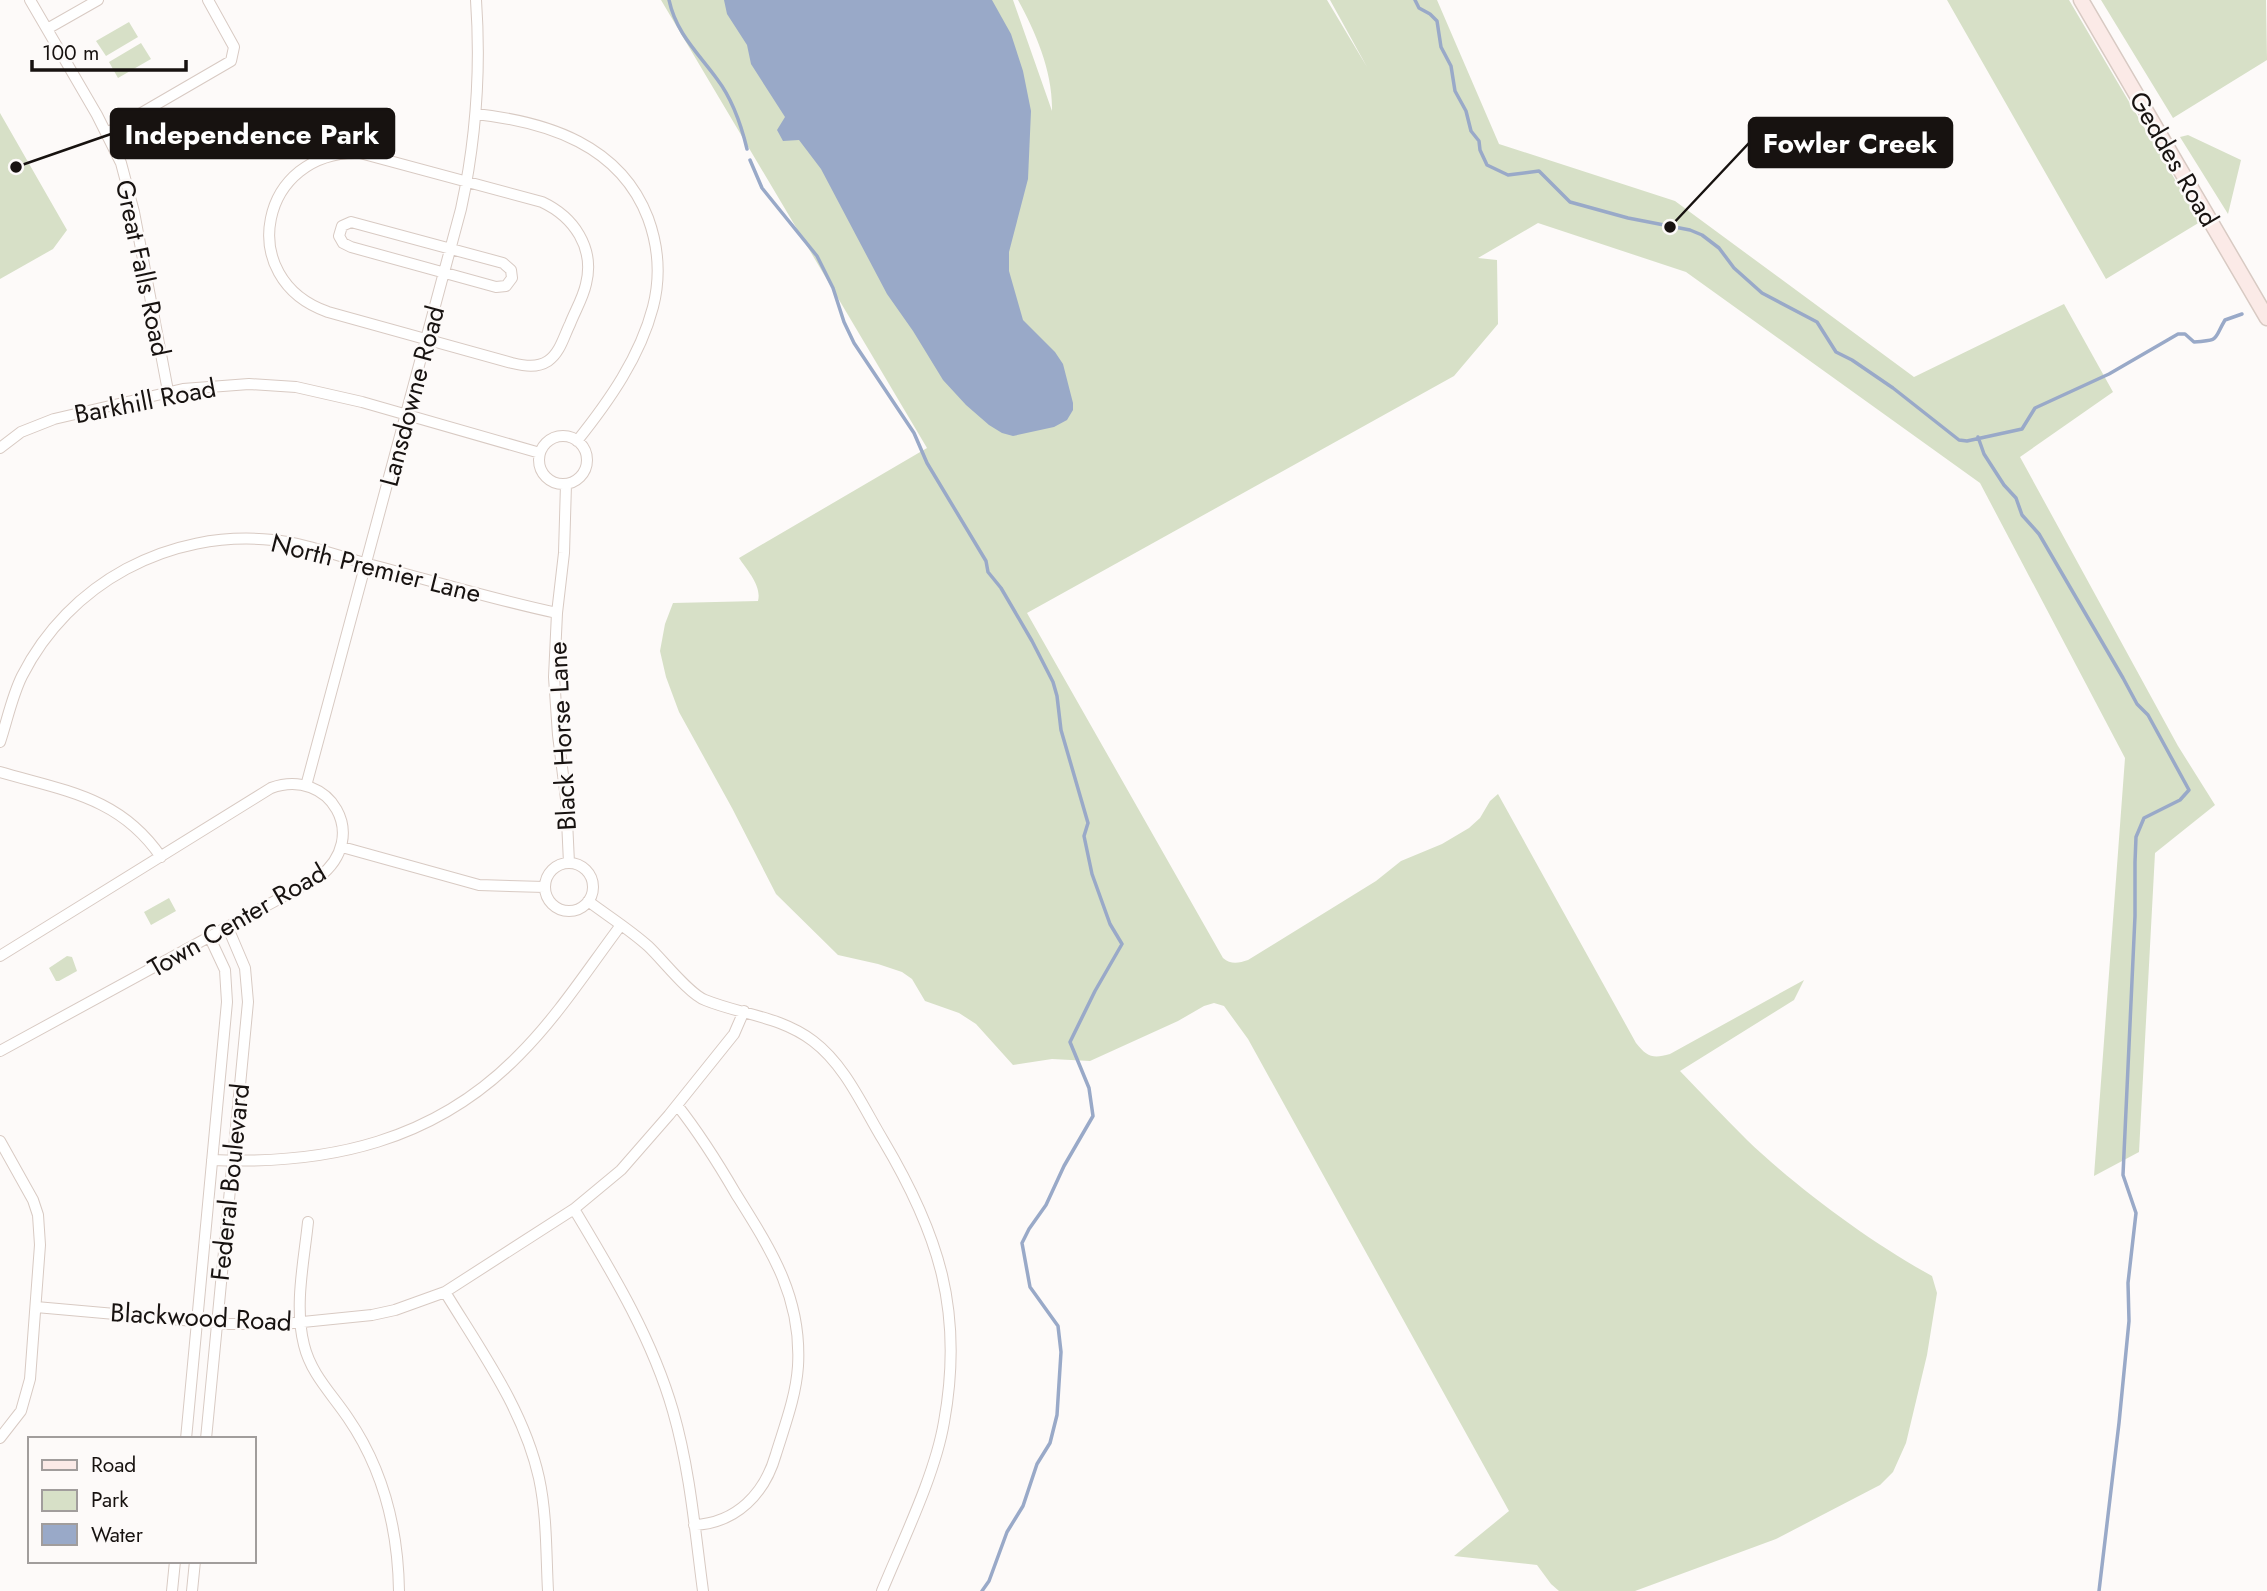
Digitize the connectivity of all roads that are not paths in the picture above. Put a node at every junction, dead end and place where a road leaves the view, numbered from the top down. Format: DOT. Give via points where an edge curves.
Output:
graph roads {
  1 [pos="30,0"];
  2 [pos="99,0"];
  3 [pos="208,0"];
  4 [pos="476,0"];
  5 [pos="2081,0"];
  6 [pos="47,29"];
  7 [pos="476,114"];
  8 [pos="107,133"];
  9 [pos="467,181"];
  10 [pos="453,248"];
  11 [pos="446,273"];
  12 [pos="2267,318"];
  13 [pos="427,340"];
  14 [pos="169,391"];
  15 [pos="407,414"];
  16 [pos="577,441"];
  17 [pos="0,448"];
  18 [pos="540,453"];
  19 [pos="566,484"];
  20 [pos="366,563"];
  21 [pos="557,613"];
  22 [pos="0,742"];
  23 [pos="0,772"];
  24 [pos="306,786"];
  25 [pos="342,847"];
  26 [pos="160,857"];
  27 [pos="569,863"];
  28 [pos="545,887"];
  29 [pos="588,901"];
  30 [pos="621,925"];
  31 [pos="228,928"];
  32 [pos="210,937"];
  33 [pos="0,956"];
  34 [pos="744,1012"];
  35 [pos="0,1051"];
  36 [pos="677,1105"];
  37 [pos="0,1140"];
  38 [pos="212,1160"];
  39 [pos="233,1161"];
  40 [pos="574,1209"];
  41 [pos="308,1222"];
  42 [pos="445,1292"];
  43 [pos="36,1307"];
  44 [pos="197,1321"];
  45 [pos="217,1323"];
  46 [pos="300,1323"];
  47 [pos="0,1437"];
  48 [pos="186,1437"];
  49 [pos="206,1437"];
  50 [pos="694,1525"];
  51 [pos="175,1563"];
  52 [pos="194,1563"];
  53 [pos="172,1591"];
  54 [pos="192,1591"];
  55 [pos="399,1591"];
  56 [pos="548,1591"];
  57 [pos="703,1591"];
  58 [pos="882,1591"];
  1 -- 6 [label="street, Great Falls Road"];
  2 -- 6 [label="street"];
  3 -- 8 [label="street" via="234,47 231,61"];
  4 -- 7 [label="street, Lansdowne Road"];
  5 -- 12 [label="main road, Geddes Road"];
  6 -- 8 [label="street, Great Falls Road"];
  7 -- 9 [label="street, Lansdowne Road"];
  7 -- 16 [label="street" via="565,135 607,158 635,191 654,234 659,268 646,326 611,397"];
  8 -- 14 [label="street, Great Falls Road" via="121,163 134,212"];
  9 -- 10 [label="street, Lansdowne Road"];
  9 -- 13 [label="street" via="542,202 568,218 586,251 587,283 556,353 536,366"];
  9 -- 13 [label="street" via="360,153 335,153 295,174 280,193 270,218 275,265 301,299 328,312"];
  10 -- 11 [label="street, Lansdowne Road"];
  10 -- 11 [label="street" via="507,264 512,278 500,287"];
  10 -- 11 [label="street" via="356,222 340,229 346,245"];
  11 -- 13 [label="street, Lansdowne Road"];
  13 -- 15 [label="street, Lansdowne Road"];
  14 -- 15 [label="street, Barkhill Road" via="276,385"];
  14 -- 17 [label="street, Barkhill Road" via="54,419 21,432"];
  15 -- 18 [label="street, Barkhill Road"];
  15 -- 20 [label="street, Lansdowne Road"];
  16 -- 18 [label="street" via="555,437"];
  16 -- 19 [label="street" via="587,464 580,476"];
  18 -- 19 [label="street" via="544,474"];
  19 -- 21 [label="street, Black Horse Lane"];
  20 -- 21 [label="street, North Premier Lane"];
  20 -- 22 [label="street, North Premier Lane" via="293,543 241,538 185,545 137,562 85,596 51,632 22,677"];
  20 -- 24 [label="street, Lansdowne Road"];
  21 -- 27 [label="street, Black Horse Lane" via="555,709"];
  23 -- 26 [label="street" via="65,790 116,811 141,831"];
  24 -- 25 [label="street, Town Center Road" via="322,793 336,809 342,824"];
  24 -- 26 [label="street" via="271,788"];
  25 -- 28 [label="street" via="479,885"];
  25 -- 31 [label="street, Town Center Road" via="336,862 319,877"];
  26 -- 33 [label="street"];
  27 -- 28 [label="street" via="551,871"];
  27 -- 29 [label="street" via="589,873 593,888"];
  28 -- 29 [label="street" via="549,899 563,910 578,909"];
  29 -- 30 [label="street"];
  30 -- 34 [label="street" via="703,1000"];
  30 -- 39 [label="street" via="518,1056 438,1116 344,1152 293,1160"];
  31 -- 32 [label="street, Town Center Road"];
  31 -- 39 [label="street, Federal Boulevard" via="242,958 248,1002"];
  32 -- 35 [label="street, Town Center Road"];
  32 -- 38 [label="street, Federal Boulevard" via="225,970 228,992"];
  34 -- 36 [label="street, Blackwood Road" via="734,1034"];
  34 -- 58 [label="street" via="802,1033 835,1062 911,1188 941,1266 951,1345 944,1424"];
  36 -- 40 [label="street, Blackwood Road" via="621,1170"];
  36 -- 50 [label="street" via="778,1264 795,1315 798,1351 793,1396 764,1483 733,1514 711,1524"];
  37 -- 43 [label="street" via="38,1215"];
  38 -- 39 [label="street"];
  38 -- 44 [label="street, Federal Boulevard"];
  39 -- 45 [label="street, Federal Boulevard"];
  40 -- 42 [label="street, Blackwood Road"];
  40 -- 50 [label="street" via="643,1330 666,1389 683,1449"];
  41 -- 46 [label="street"];
  42 -- 46 [label="street, Blackwood Road" via="372,1315"];
  42 -- 56 [label="street" via="496,1374 526,1436 543,1503"];
  43 -- 44 [label="street, Blackwood Road"];
  43 -- 47 [label="street" via="30,1379 21,1411"];
  44 -- 45 [label="street, Blackwood Road"];
  44 -- 48 [label="street, Federal Boulevard"];
  45 -- 46 [label="street, Blackwood Road"];
  45 -- 49 [label="street, Federal Boulevard"];
  46 -- 55 [label="street" via="314,1370 356,1429 377,1473 394,1532"];
  50 -- 57 [label="street"];
  51 -- 53 [label="street"];
  52 -- 54 [label="street"];
}
